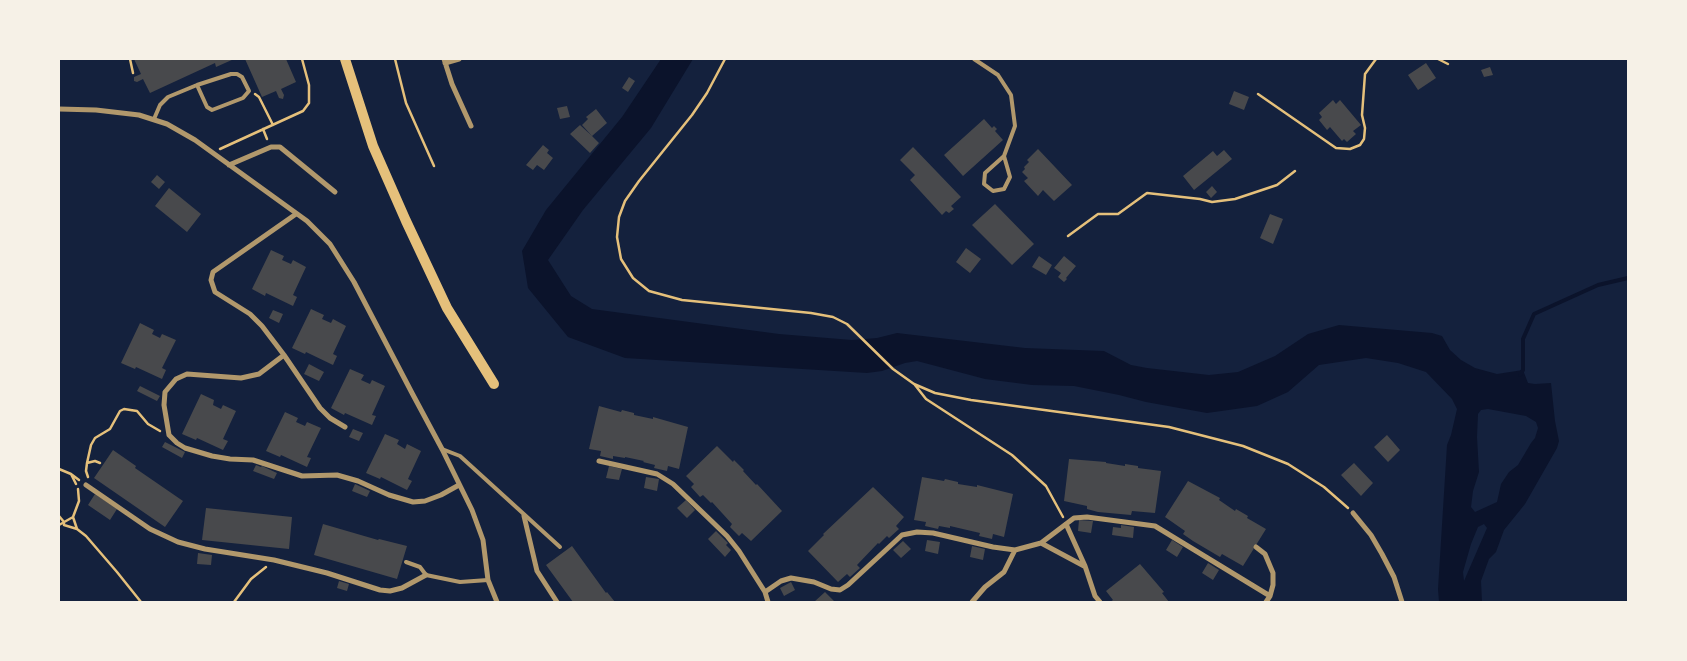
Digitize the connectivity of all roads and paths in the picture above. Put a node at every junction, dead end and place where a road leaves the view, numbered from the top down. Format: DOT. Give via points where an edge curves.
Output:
graph roads {
  1 [pos="130,59"];
  2 [pos="302,59"];
  3 [pos="345,59"];
  4 [pos="395,59"];
  5 [pos="459,59"];
  6 [pos="725,59"];
  7 [pos="974,59"];
  8 [pos="1376,59"];
  9 [pos="1438,59"];
  10 [pos="445,61"];
  11 [pos="1448,64"];
  12 [pos="133,73"];
  13 [pos="197,86"];
  14 [pos="249,91"];
  15 [pos="1258,94"];
  16 [pos="59,109"];
  17 [pos="154,119"];
  18 [pos="273,125"];
  19 [pos="471,126"];
  20 [pos="212,152"];
  21 [pos="1004,156"];
  22 [pos="229,165"];
  23 [pos="434,166"];
  24 [pos="1295,171"];
  25 [pos="335,192"];
  26 [pos="296,214"];
  27 [pos="1068,236"];
  28 [pos="284,354"];
  29 [pos="494,384"];
  30 [pos="914,384"];
  31 [pos="345,427"];
  32 [pos="168,432"];
  33 [pos="442,449"];
  34 [pos="600,461"];
  35 [pos="87,464"];
  36 [pos="100,464"];
  37 [pos="59,469"];
  38 [pos="72,474"];
  39 [pos="86,484"];
  40 [pos="459,485"];
  41 [pos="91,488"];
  42 [pos="1353,513"];
  43 [pos="59,516"];
  44 [pos="524,516"];
  45 [pos="73,517"];
  46 [pos="64,522"];
  47 [pos="1066,524"];
  48 [pos="59,525"];
  49 [pos="77,529"];
  50 [pos="1041,543"];
  51 [pos="560,547"];
  52 [pos="1256,547"];
  53 [pos="1015,550"];
  54 [pos="274,560"];
  55 [pos="406,562"];
  56 [pos="1084,566"];
  57 [pos="426,575"];
  58 [pos="488,580"];
  59 [pos="765,592"];
  60 [pos="1270,596"];
  61 [pos="141,602"];
  62 [pos="234,602"];
  63 [pos="497,602"];
  64 [pos="557,602"];
  65 [pos="768,602"];
  66 [pos="972,602"];
  67 [pos="1100,602"];
  68 [pos="1266,602"];
  69 [pos="1402,602"];
  1 -- 12 [label="path"];
  2 -- 18 [label="path" via="309,85 309,103 303,110"];
  3 -- 29 [label="main road" via="373,146 406,221 447,308"];
  4 -- 23 [label="path" via="406,103"];
  5 -- 10 [label="street"];
  6 -- 30 [label="path" via="707,93 625,202 619,216 617,236 621,259 633,278 649,291 682,300 811,312 833,317 863,337 893,369"];
  7 -- 21 [label="lane" via="998,74 1011,94 1014,126"];
  8 -- 15 [label="path" via="1366,74 1362,115 1364,139 1360,145 1350,149 1336,148"];
  9 -- 11 [label="path"];
  10 -- 19 [label="street"];
  13 -- 14 [label="lane" via="237,74"];
  13 -- 14 [label="lane" via="207,107 212,110 244,98"];
  13 -- 17 [label="lane" via="168,97"];
  14 -- 18 [label="path" via="259,97"];
  16 -- 17 [label="street" via="96,110"];
  17 -- 20 [label="street"];
  18 -- 20 [label="path"];
  20 -- 22 [label="street"];
  21 -- 21 [label="lane" via="985,173 984,184 993,191 1004,189 1010,177"];
  22 -- 25 [label="street" via="271,147 280,147"];
  22 -- 26 [label="street"];
  24 -- 27 [label="path" via="1276,185 1235,199 1212,202 1148,193 1118,214 1098,214"];
  26 -- 28 [label="street" via="214,272 211,280 215,292 250,314"];
  26 -- 33 [label="street" via="330,244 354,282"];
  28 -- 31 [label="street" via="320,408"];
  28 -- 32 [label="street" via="259,374 241,378 186,374 176,379 166,392 164,405"];
  30 -- 42 [label="path" via="935,393 971,400 1169,427 1243,446 1288,464 1324,487"];
  30 -- 47 [label="path" via="926,399 1012,456 1046,486"];
  32 -- 35 [label="path" via="148,424 137,411 124,409 110,429 95,438"];
  32 -- 40 [label="street" via="185,448 212,456 264,462 302,476 337,475 413,502 426,501"];
  33 -- 40 [label="street"];
  33 -- 44 [label="lane" via="460,456"];
  34 -- 59 [label="street" via="657,474 673,484 727,536"];
  35 -- 36 [label="path" via="95,461"];
  35 -- 41 [label="path"];
  37 -- 38 [label="path"];
  38 -- 39 [label="path"];
  38 -- 45 [label="path" via="78,487 79,501"];
  39 -- 41 [label="street"];
  40 -- 58 [label="street" via="483,540"];
  41 -- 54 [label="street" via="150,529 178,542"];
  42 -- 69 [label="street" via="1382,554"];
  43 -- 46 [label="path"];
  44 -- 51 [label="lane"];
  44 -- 64 [label="street" via="538,571"];
  45 -- 46 [label="path"];
  45 -- 49 [label="path"];
  46 -- 48 [label="path"];
  46 -- 49 [label="path" via="64,525"];
  47 -- 50 [label="street"];
  47 -- 56 [label="street"];
  47 -- 60 [label="street" via="1074,518 1087,516 1155,526"];
  49 -- 61 [label="path"];
  50 -- 53 [label="street"];
  50 -- 56 [label="street"];
  52 -- 60 [label="street" via="1265,554 1273,573"];
  53 -- 59 [label="street" via="917,532 902,535 840,590 791,578 781,580"];
  53 -- 66 [label="street" via="1004,572"];
  54 -- 57 [label="street" via="390,591"];
  54 -- 62 [label="path" via="251,579"];
  55 -- 57 [label="lane" via="420,567"];
  56 -- 67 [label="street"];
  57 -- 58 [label="lane" via="460,582"];
  58 -- 63 [label="street"];
  59 -- 65 [label="street"];
  60 -- 68 [label="street"];
}
